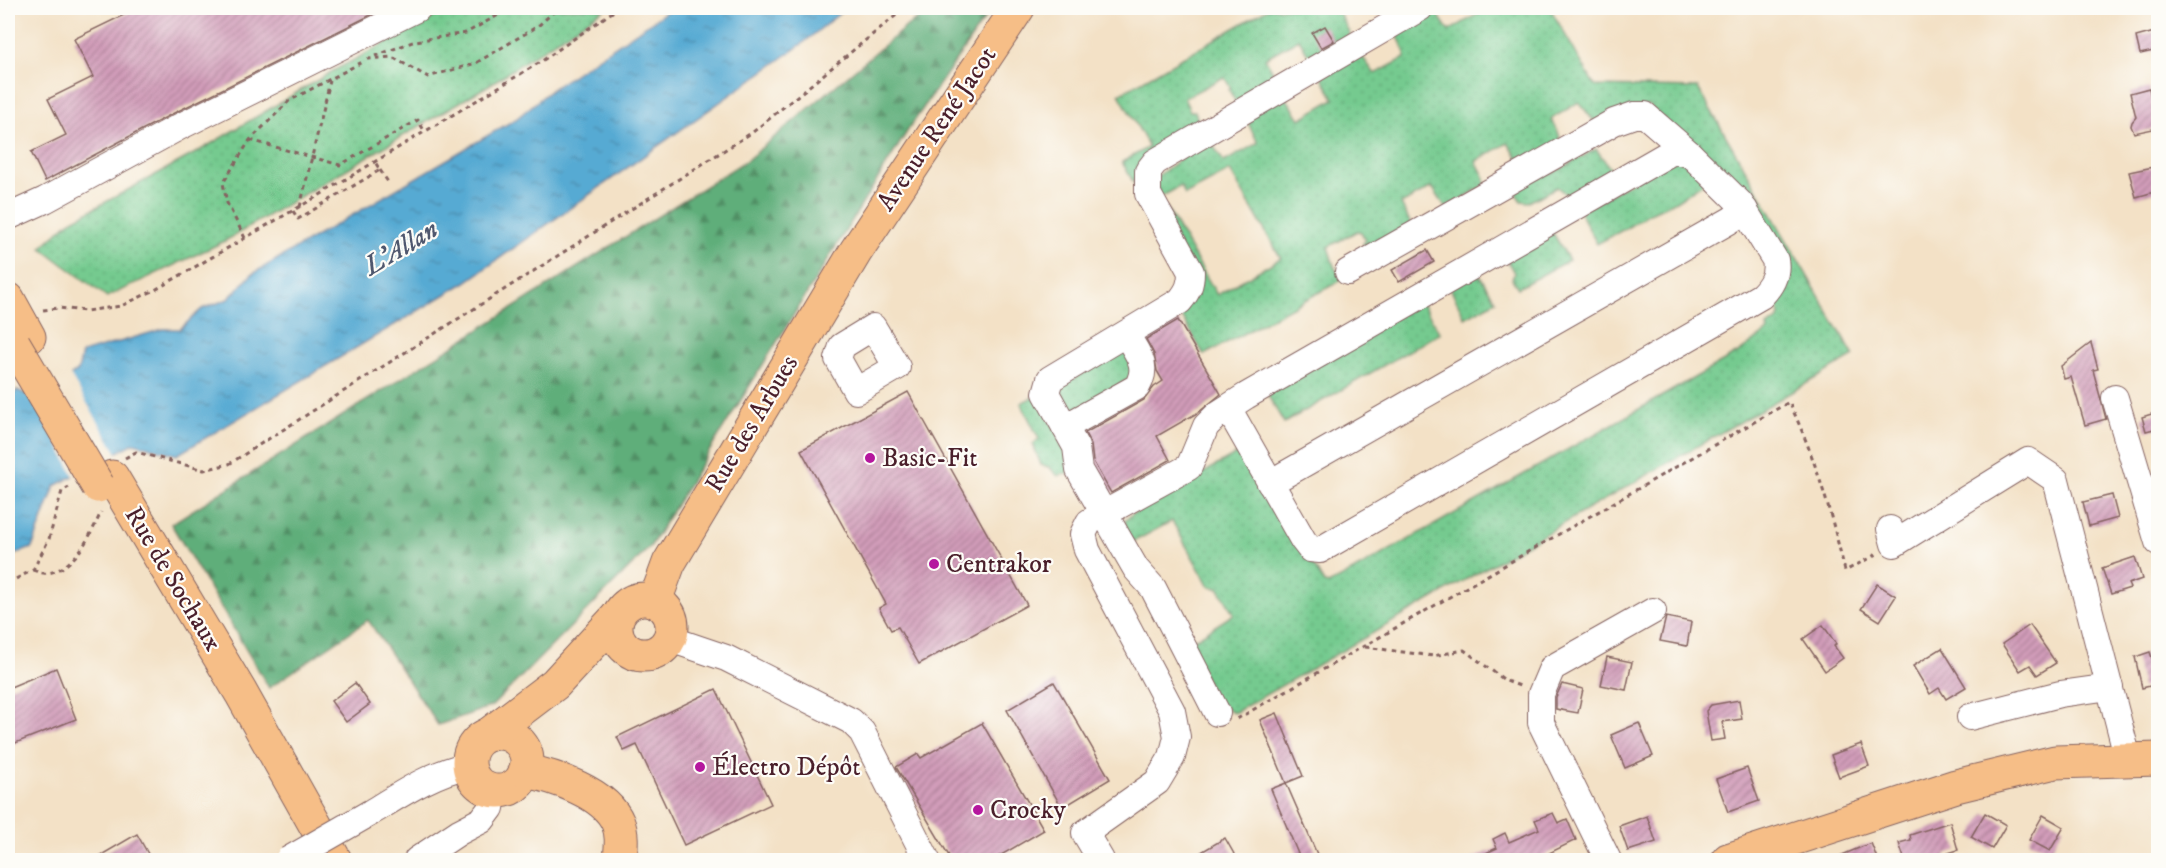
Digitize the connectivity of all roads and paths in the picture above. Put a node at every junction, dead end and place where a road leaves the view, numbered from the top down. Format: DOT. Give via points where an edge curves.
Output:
graph roads {
  1 [pos="418,8"];
  2 [pos="511,8"];
  3 [pos="558,8"];
  4 [pos="618,8"];
  5 [pos="904,8"];
  6 [pos="1017,8"];
  7 [pos="1420,8"];
  8 [pos="368,59"];
  9 [pos="330,80"];
  10 [pos="425,132"];
  11 [pos="250,140"];
  12 [pos="1690,154"];
  13 [pos="311,157"];
  14 [pos="375,162"];
  15 [pos="380,170"];
  16 [pos="388,182"];
  17 [pos="300,207"];
  18 [pos="1745,210"];
  19 [pos="293,211"];
  20 [pos="8,218"];
  21 [pos="245,238"];
  22 [pos="856,250"];
  23 [pos="1348,272"];
  24 [pos="19,325"];
  25 [pos="1126,333"];
  26 [pos="803,340"];
  27 [pos="840,352"];
  28 [pos="2115,398"];
  29 [pos="1228,408"];
  30 [pos="1065,427"];
  31 [pos="103,481"];
  32 [pos="1270,483"];
  33 [pos="1104,514"];
  34 [pos="1892,537"];
  35 [pos="2158,542"];
  36 [pos="33,570"];
  37 [pos="8,582"];
  38 [pos="655,601"];
  39 [pos="1653,611"];
  40 [pos="617,617"];
  41 [pos="670,639"];
  42 [pos="1363,647"];
  43 [pos="630,652"];
  44 [pos="2110,687"];
  45 [pos="242,693"];
  46 [pos="1541,694"];
  47 [pos="1970,717"];
  48 [pos="1224,718"];
  49 [pos="488,735"];
  50 [pos="524,758"];
  51 [pos="2143,759"];
  52 [pos="469,765"];
  53 [pos="494,790"];
  54 [pos="288,861"];
  55 [pos="311,861"];
  56 [pos="335,861"];
  57 [pos="351,861"];
  58 [pos="417,861"];
  59 [pos="620,861"];
  60 [pos="927,861"];
  61 [pos="1101,861"];
  62 [pos="1608,861"];
  63 [pos="1728,861"];
  1 -- 20 [label="street"];
  2 -- 8 [label="path" via="466,33 415,40"];
  3 -- 8 [label="path" via="538,26 476,63 428,77 392,57"];
  4 -- 10 [label="path" via="542,61"];
  5 -- 31 [label="path" via="753,132 229,464 204,470 136,452"];
  6 -- 22 [label="main road, Avenue René Jacot"];
  7 -- 25 [label="street" via="1155,162 1148,171 1148,194 1191,272 1191,284 1179,301"];
  8 -- 9 [label="path"];
  9 -- 11 [label="path" via="289,101"];
  9 -- 13 [label="path"];
  10 -- 13 [label="path" via="418,120 340,165"];
  10 -- 14 [label="path"];
  11 -- 13 [label="path"];
  11 -- 21 [label="path" via="224,183 227,203"];
  12 -- 18 [label="street"];
  12 -- 23 [label="street" via="1645,115 1634,115 1614,122"];
  12 -- 29 [label="street" via="1673,151"];
  13 -- 17 [label="path"];
  14 -- 15 [label="path"];
  14 -- 17 [label="path"];
  15 -- 16 [label="path"];
  15 -- 19 [label="path" via="298,219"];
  17 -- 19 [label="path"];
  18 -- 32 [label="street"];
  18 -- 32 [label="street" via="1777,268 1770,287 1761,296 1320,550 1310,549 1303,540"];
  19 -- 21 [label="path"];
  21 -- 24 [label="path" via="121,306 86,311 58,308"];
  22 -- 26 [label="main road, Rue des Arbues"];
  24 -- 31 [label="main road, Rue de Sochaux, bridge"];
  25 -- 30 [label="street" via="1143,365 1137,387"];
  25 -- 30 [label="street" via="1050,379 1046,393"];
  26 -- 27 [label="street"];
  26 -- 38 [label="main road, Rue des Arbues" via="669,563"];
  28 -- 35 [label="street"];
  29 -- 32 [label="street"];
  29 -- 33 [label="street" via="1206,426 1189,467"];
  30 -- 33 [label="street" via="1076,447 1078,470"];
  31 -- 36 [label="path" via="62,491 49,539"];
  31 -- 36 [label="path" via="97,522 82,548 65,567 45,574"];
  31 -- 45 [label="main road, Rue de Sochaux"];
  31 -- 55 [label="main road, Rue de Sochaux"];
  33 -- 48 [label="street" via="1136,569 1153,588"];
  33 -- 61 [label="street" via="1089,522 1083,534 1087,550 1172,711 1177,737 1172,757 1157,782 1085,833"];
  34 -- 42 [label="path" via="1845,571 1830,509 1789,402"];
  34 -- 44 [label="street" via="2028,461 2056,480"];
  36 -- 37 [label="path"];
  38 -- 40 [label="main road" via="637,599"];
  38 -- 41 [label="main road" via="671,617"];
  39 -- 46 [label="street" via="1552,668"];
  40 -- 43 [label="main road" via="617,637"];
  40 -- 49 [label="main road" via="555,684"];
  41 -- 43 [label="main road" via="648,655"];
  41 -- 60 [label="street" via="726,658 851,721 862,732"];
  42 -- 46 [label="path" via="1433,656 1464,650 1506,681"];
  42 -- 48 [label="path"];
  43 -- 50 [label="main road" via="592,670 563,696"];
  44 -- 47 [label="street" via="2060,694"];
  44 -- 51 [label="street"];
  45 -- 56 [label="main road, Rue de Sochaux"];
  45 -- 57 [label="main road"];
  46 -- 62 [label="street" via="1541,723"];
  49 -- 50 [label="main road" via="507,734 516,739"];
  49 -- 52 [label="main road" via="473,747"];
  50 -- 53 [label="main road" via="520,780 504,790"];
  50 -- 59 [label="main road" via="538,773 586,791 603,804 617,821 622,841"];
  51 -- 63 [label="main road" via="2055,762 1956,786"];
  52 -- 53 [label="main road" via="477,782"];
  52 -- 54 [label="street, bridge" via="420,782"];
  53 -- 58 [label="street" via="482,820"];
}
